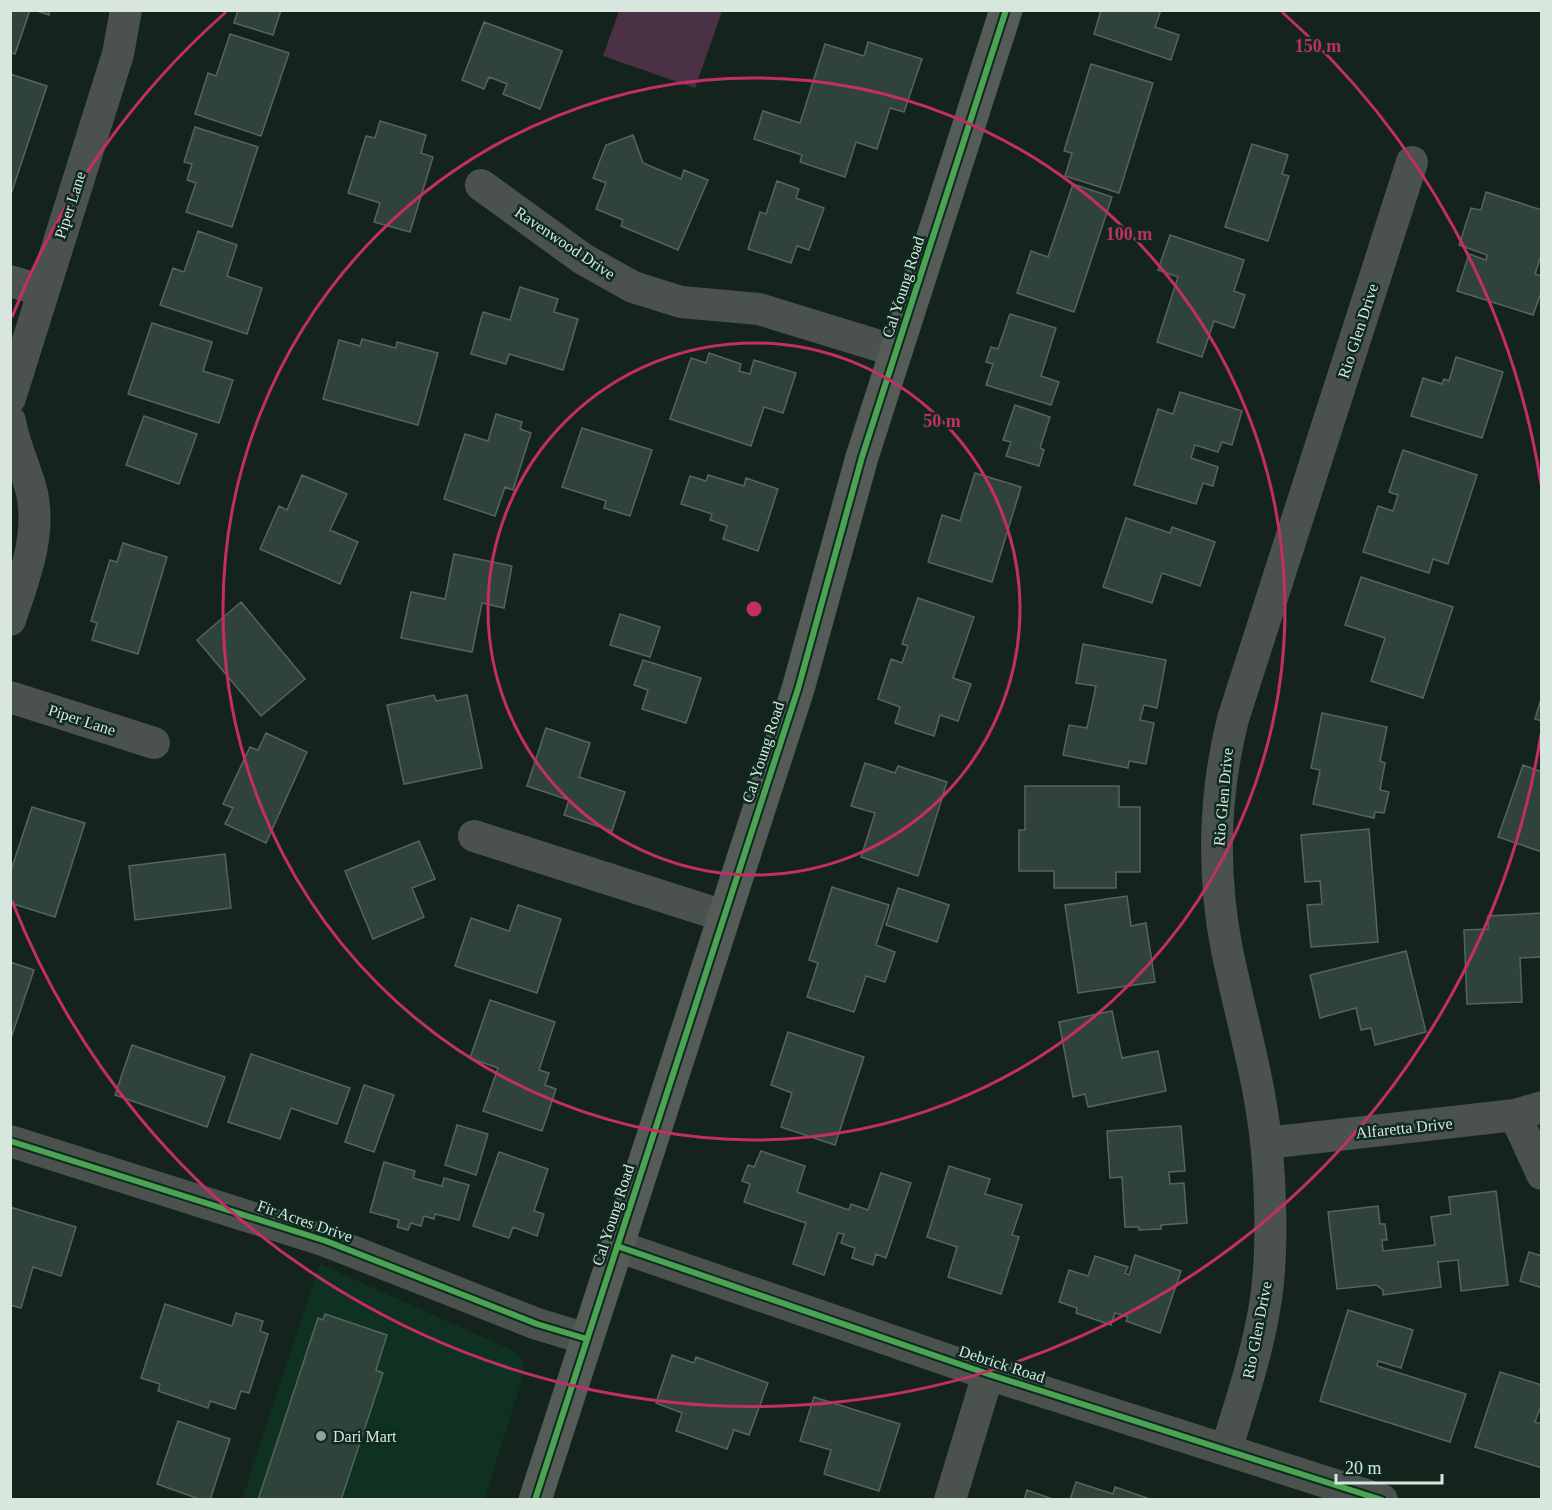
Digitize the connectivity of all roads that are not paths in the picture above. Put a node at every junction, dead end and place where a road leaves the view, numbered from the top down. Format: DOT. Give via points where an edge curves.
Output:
graph roads {
  1 [pos="126,10"];
  2 [pos="1006,10"];
  3 [pos="1412,162"];
  4 [pos="481,185"];
  5 [pos="10,281"];
  6 [pos="43,291"];
  7 [pos="896,351"];
  8 [pos="10,398"];
  9 [pos="10,421"];
  10 [pos="10,620"];
  11 [pos="10,697"];
  12 [pos="154,743"];
  13 [pos="474,836"];
  14 [pos="724,916"];
  15 [pos="1528,1111"];
  16 [pos="10,1141"];
  17 [pos="1266,1143"];
  18 [pos="1542,1174"];
  19 [pos="617,1246"];
  20 [pos="588,1339"];
  21 [pos="988,1374"];
  22 [pos="1226,1450"];
  23 [pos="536,1500"];
  24 [pos="950,1500"];
  25 [pos="1382,1500"];
  1 -- 6 [label="street, Piper Lane" via="118,54"];
  2 -- 7 [label="main road, Cal Young Road"];
  3 -- 17 [label="street, Rio Glen Drive" via="1233,719 1222,774 1217,834 1220,904"];
  4 -- 7 [label="street, Ravenwood Drive" via="583,259 641,290 681,302 759,309"];
  5 -- 6 [label="street"];
  6 -- 8 [label="street, Piper Lane"];
  7 -- 14 [label="main road, Cal Young Road" via="862,457 798,689"];
  9 -- 10 [label="street" via="32,492 36,519 28,566"];
  11 -- 12 [label="street, Piper Lane"];
  13 -- 14 [label="street"];
  14 -- 19 [label="main road, Cal Young Road"];
  15 -- 17 [label="street, Alfaretta Drive"];
  15 -- 18 [label="street"];
  16 -- 20 [label="street, Fir Acres Drive" via="326,1241 537,1324"];
  17 -- 22 [label="street, Rio Glen Drive" via="1269,1251 1265,1304 1248,1381"];
  19 -- 20 [label="main road, Cal Young Road"];
  19 -- 21 [label="street, Debrick Road"];
  20 -- 23 [label="main road, Cal Young Road"];
  21 -- 22 [label="street, Debrick Road"];
  21 -- 24 [label="street"];
  22 -- 25 [label="street, Debrick Road"];
}
